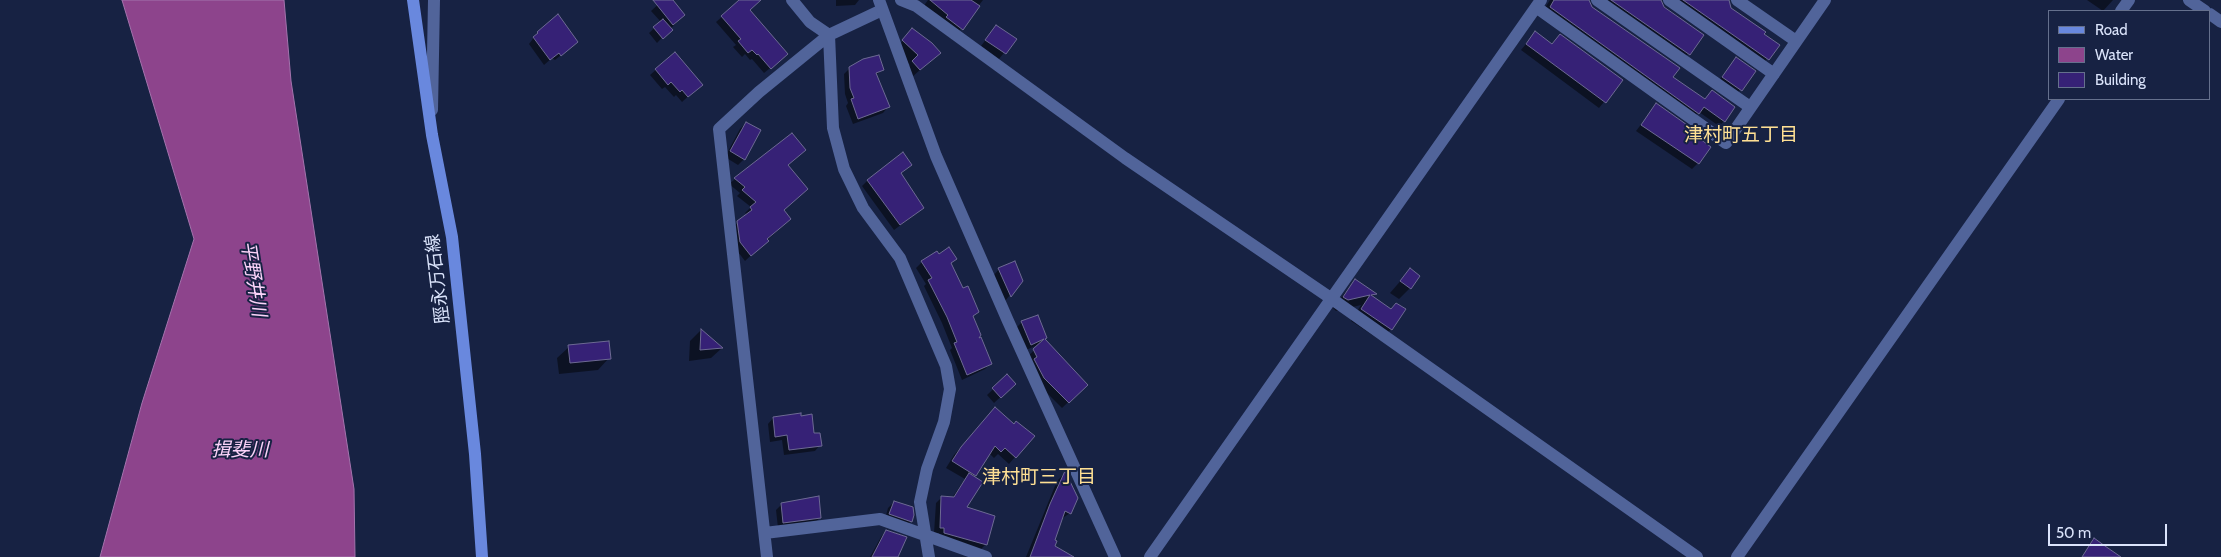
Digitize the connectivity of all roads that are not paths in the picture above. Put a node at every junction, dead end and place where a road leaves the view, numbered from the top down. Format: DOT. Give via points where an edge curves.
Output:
graph roads {
  1 [pos="413,0"];
  2 [pos="434,0"];
  3 [pos="792,0"];
  4 [pos="901,0"];
  5 [pos="1597,0"];
  6 [pos="1669,0"];
  7 [pos="1737,0"];
  8 [pos="2189,0"];
  9 [pos="1820,2"];
  10 [pos="1539,3"];
  11 [pos="880,5"];
  12 [pos="2204,10"];
  13 [pos="829,35"];
  14 [pos="1796,41"];
  15 [pos="1774,74"];
  16 [pos="2058,100"];
  17 [pos="1750,108"];
  18 [pos="432,135"];
  19 [pos="1332,299"];
  20 [pos="765,533"];
  21 [pos="925,535"];
  22 [pos="482,557"];
  23 [pos="767,557"];
  24 [pos="929,557"];
  25 [pos="986,557"];
  26 [pos="1115,557"];
  27 [pos="1150,557"];
  28 [pos="1697,557"];
  29 [pos="1737,557"];
  1 -- 18 [label="main road, 脛永万石線"];
  2 -- 18 [label="street"];
  3 -- 13 [label="street" via="810,22"];
  4 -- 19 [label="street" via="916,6 1125,158"];
  5 -- 17 [label="street"];
  6 -- 15 [label="street"];
  7 -- 14 [label="street"];
  8 -- 12 [label="street"];
  9 -- 14 [label="street"];
  10 -- 17 [label="street" via="1726,143"];
  10 -- 19 [label="street"];
  11 -- 13 [label="street"];
  11 -- 26 [label="street" via="940,165"];
  13 -- 20 [label="street" via="719,129"];
  13 -- 21 [label="street" via="833,128 844,169 863,208 900,258 946,366 950,389 946,414 927,469 920,502"];
  14 -- 15 [label="street"];
  15 -- 17 [label="street"];
  16 -- 29 [label="street"];
  18 -- 22 [label="main road, 脛永万石線" via="452,237 475,454"];
  19 -- 27 [label="street"];
  19 -- 28 [label="street"];
  20 -- 21 [label="street" via="880,519"];
  20 -- 23 [label="street"];
  21 -- 24 [label="street"];
  21 -- 25 [label="street"];
}
